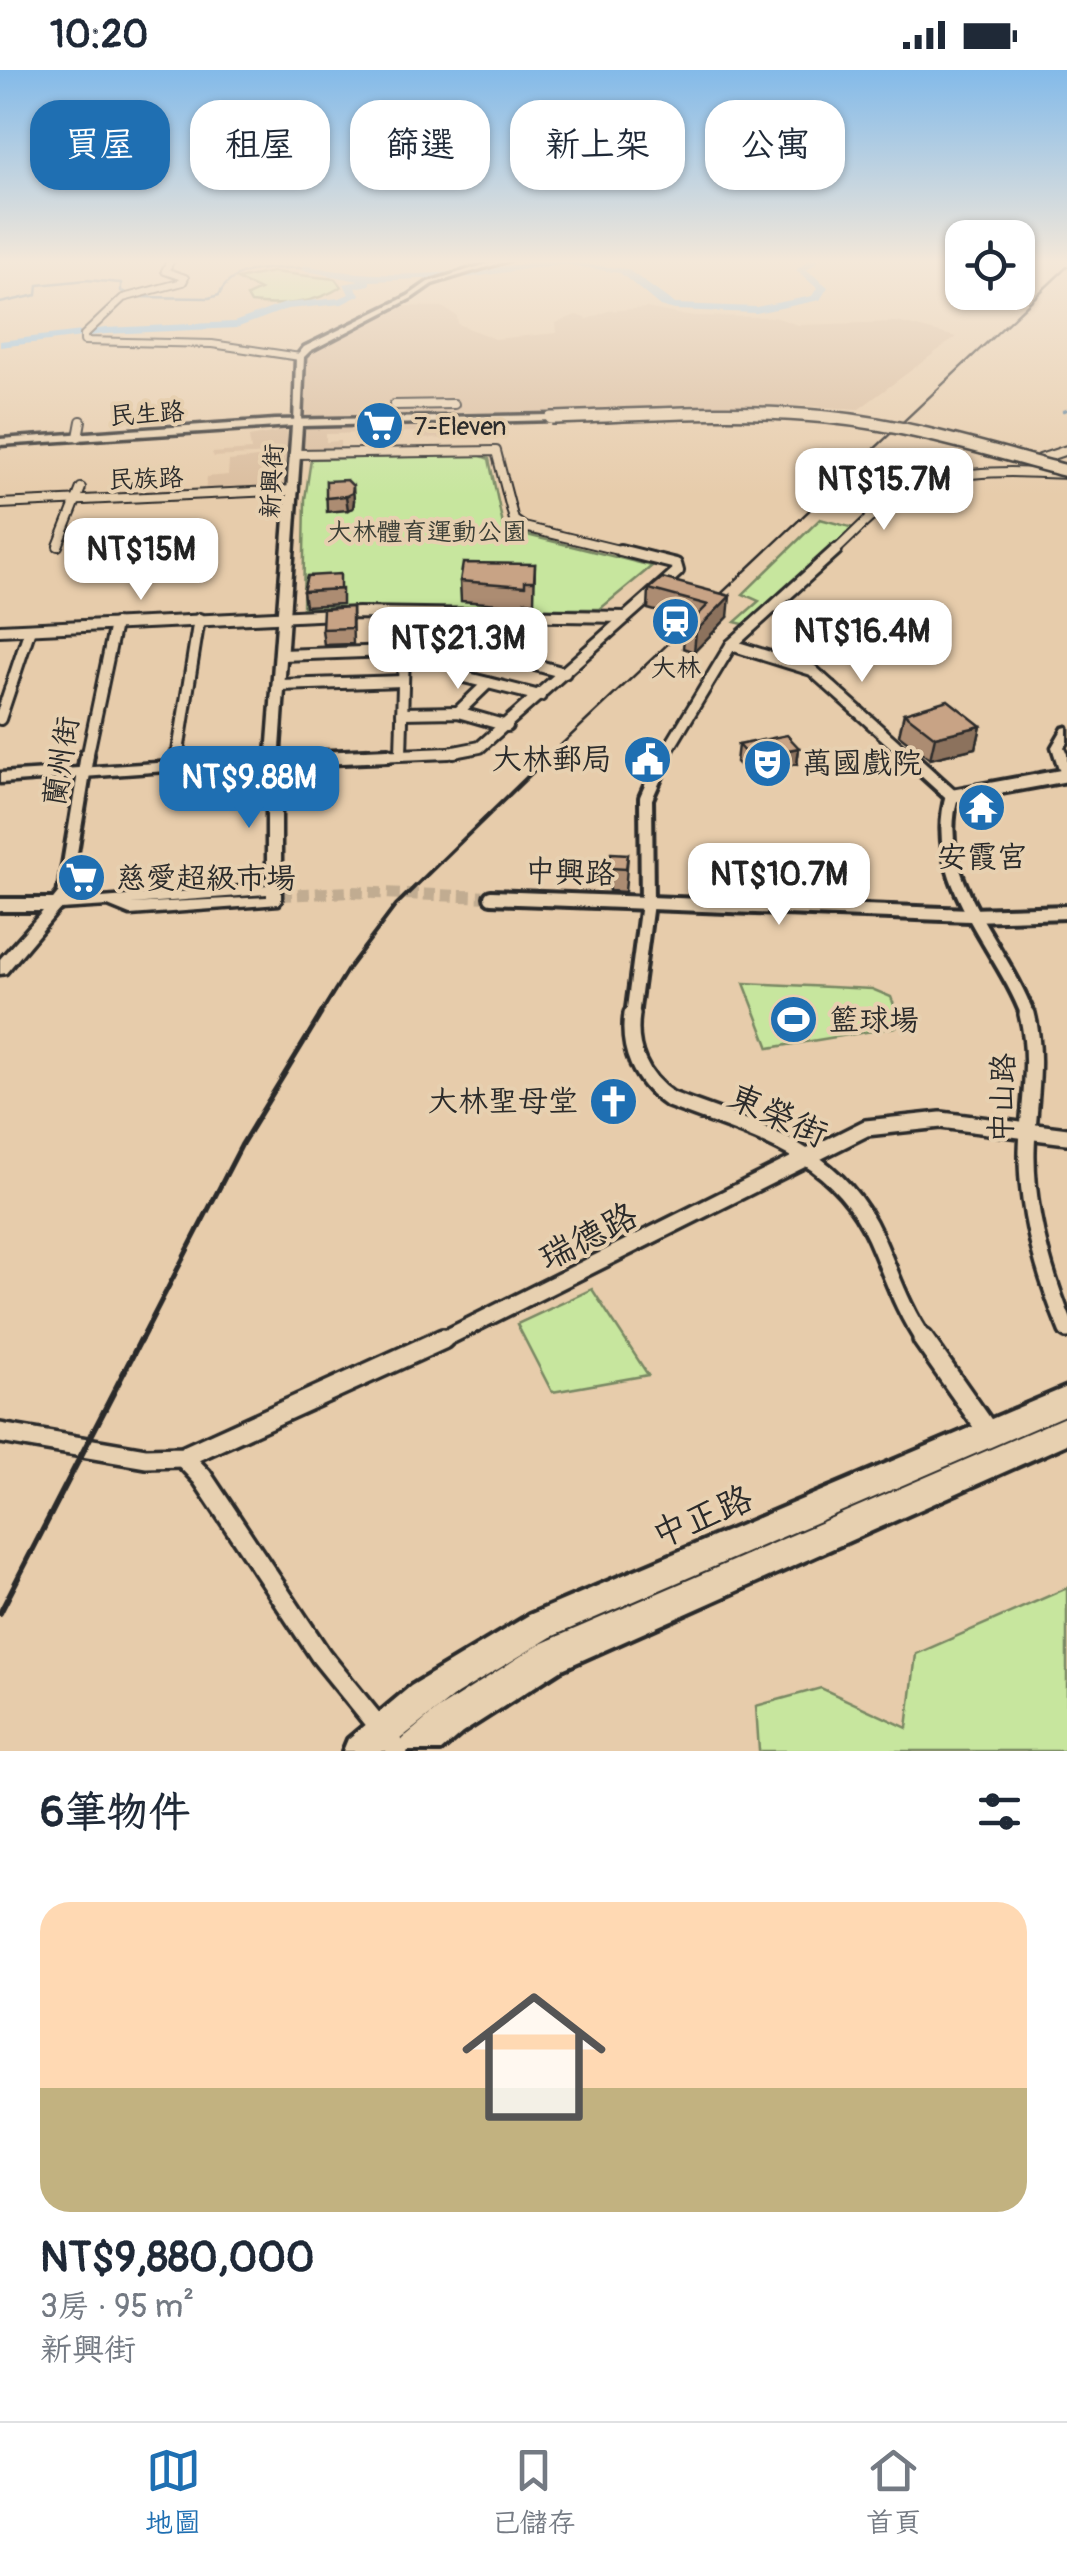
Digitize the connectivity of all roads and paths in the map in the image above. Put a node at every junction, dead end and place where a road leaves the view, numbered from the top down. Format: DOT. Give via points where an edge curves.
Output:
graph roads {
  1 [pos="84,338"];
  2 [pos="326,338"];
  3 [pos="300,357"];
  4 [pos="454,404"];
  5 [pos="394,405"];
  6 [pos="81,421"];
  7 [pos="297,423"];
  8 [pos="78,437"];
  9 [pos="0,444"];
  10 [pos="1067,450"];
  11 [pos="296,454"];
  12 [pos="1040,459"];
  13 [pos="1066,472"];
  14 [pos="80,488"];
  15 [pos="294,490"];
  16 [pos="76,500"];
  17 [pos="3,504"];
  18 [pos="0,515"];
  19 [pos="58,546"];
  20 [pos="284,615"];
  21 [pos="626,616"];
  22 [pos="199,619"];
  23 [pos="115,624"];
  24 [pos="30,629"];
  25 [pos="0,630"];
  26 [pos="730,645"];
  27 [pos="404,651"];
  28 [pos="282,656"];
  29 [pos="565,673"];
  30 [pos="464,677"];
  31 [pos="403,681"];
  32 [pos="488,683"];
  33 [pos="280,685"];
  34 [pos="540,696"];
  35 [pos="458,712"];
  36 [pos="402,713"];
  37 [pos="0,719"];
  38 [pos="507,726"];
  39 [pos="1067,731"];
  40 [pos="401,754"];
  41 [pos="274,760"];
  42 [pos="176,766"];
  43 [pos="85,772"];
  44 [pos="1067,774"];
  45 [pos="0,778"];
  46 [pos="952,796"];
  47 [pos="490,897"];
  48 [pos="647,903"];
  49 [pos="0,905"];
  50 [pos="56,905"];
  51 [pos="1067,912"];
  52 [pos="970,915"];
  53 [pos="0,969"];
  54 [pos="1029,1132"];
  55 [pos="1067,1136"];
  56 [pos="808,1156"];
  57 [pos="1067,1330"];
  58 [pos="1067,1400"];
  59 [pos="1067,1430"];
  60 [pos="0,1432"];
  61 [pos="989,1433"];
  62 [pos="183,1456"];
  63 [pos="828,1519"];
  64 [pos="380,1744"];
  65 [pos="414,1751"];
  1 -- 3 [label="street" via="212,344"];
  2 -- 3 [label="street"];
  3 -- 7 [label="street"];
  4 -- 5 [label="street"];
  6 -- 8 [label="street"];
  7 -- 8 [label="main road, 民生路"];
  7 -- 9 [label="main road, 民生路"];
  7 -- 11 [label="main road, 新興街"];
  7 -- 13 [label="main road, 民生路, bridge" via="830,417"];
  8 -- 9 [label="main road, 民生路"];
  10 -- 12 [label="street"];
  11 -- 15 [label="main road, 新興街"];
  11 -- 21 [label="street" via="496,451 514,520 524,527 676,564 678,571"];
  13 -- 26 [label="street, 東榮街" via="978,474 903,492"];
  14 -- 16 [label="street"];
  15 -- 16 [label="street, 民族路"];
  15 -- 20 [label="main road, 新興街"];
  16 -- 17 [label="street, 民族路"];
  16 -- 19 [label="street"];
  17 -- 18 [label="street"];
  20 -- 21 [label="street"];
  20 -- 22 [label="street"];
  20 -- 28 [label="main road, 新興街"];
  21 -- 29 [label="street"];
  22 -- 23 [label="street"];
  22 -- 42 [label="street"];
  23 -- 24 [label="street"];
  23 -- 43 [label="street, 蘭州街"];
  24 -- 25 [label="street"];
  24 -- 37 [label="street"];
  26 -- 46 [label="street" via="812,670"];
  26 -- 48 [label="street, 東榮街" via="656,768 646,798"];
  27 -- 28 [label="street"];
  27 -- 29 [label="street" via="472,648"];
  27 -- 31 [label="street"];
  28 -- 33 [label="main road, 新興街"];
  29 -- 34 [label="street"];
  30 -- 32 [label="street"];
  31 -- 33 [label="street"];
  31 -- 36 [label="street"];
  32 -- 34 [label="street"];
  32 -- 35 [label="street"];
  33 -- 41 [label="main road, 新興街"];
  34 -- 38 [label="street"];
  35 -- 36 [label="street"];
  35 -- 38 [label="street"];
  36 -- 40 [label="street"];
  38 -- 40 [label="street" via="467,751"];
  39 -- 44 [label="street" via="1058,746"];
  40 -- 41 [label="street"];
  41 -- 42 [label="main road"];
  41 -- 50 [label="street, 新興街" via="273,895 130,910 120,902"];
  42 -- 43 [label="main road"];
  43 -- 45 [label="main road"];
  43 -- 50 [label="street, 蘭州街" via="64,895"];
  44 -- 46 [label="street"];
  46 -- 52 [label="street, 中山路" via="950,854"];
  47 -- 48 [label="street, 中興路"];
  48 -- 52 [label="street, 中興路"];
  48 -- 56 [label="street, 東榮街" via="629,1037 649,1085"];
  49 -- 50 [label="street"];
  50 -- 53 [label="street"];
  51 -- 52 [label="street, 中興路"];
  52 -- 54 [label="street, 中山路" via="1028,1016 1034,1048"];
  54 -- 55 [label="street, 瑞德路"];
  54 -- 56 [label="street, 瑞德路" via="892,1120"];
  54 -- 57 [label="street, 中山路" via="1030,1195"];
  56 -- 61 [label="street, 東榮街" via="853,1196 910,1319"];
  56 -- 62 [label="street, 瑞德路" via="560,1285"];
  58 -- 61 [label="main road, 中正路"];
  59 -- 63 [label="main road, 中正路"];
  60 -- 62 [label="street" via="146,1458"];
  61 -- 63 [label="main road, 中正路"];
  62 -- 64 [label="street, 中正路"];
  63 -- 64 [label="main road, 中正路" via="540,1626 473,1663"];
  63 -- 65 [label="main road, 中正路" via="550,1657"];
}
